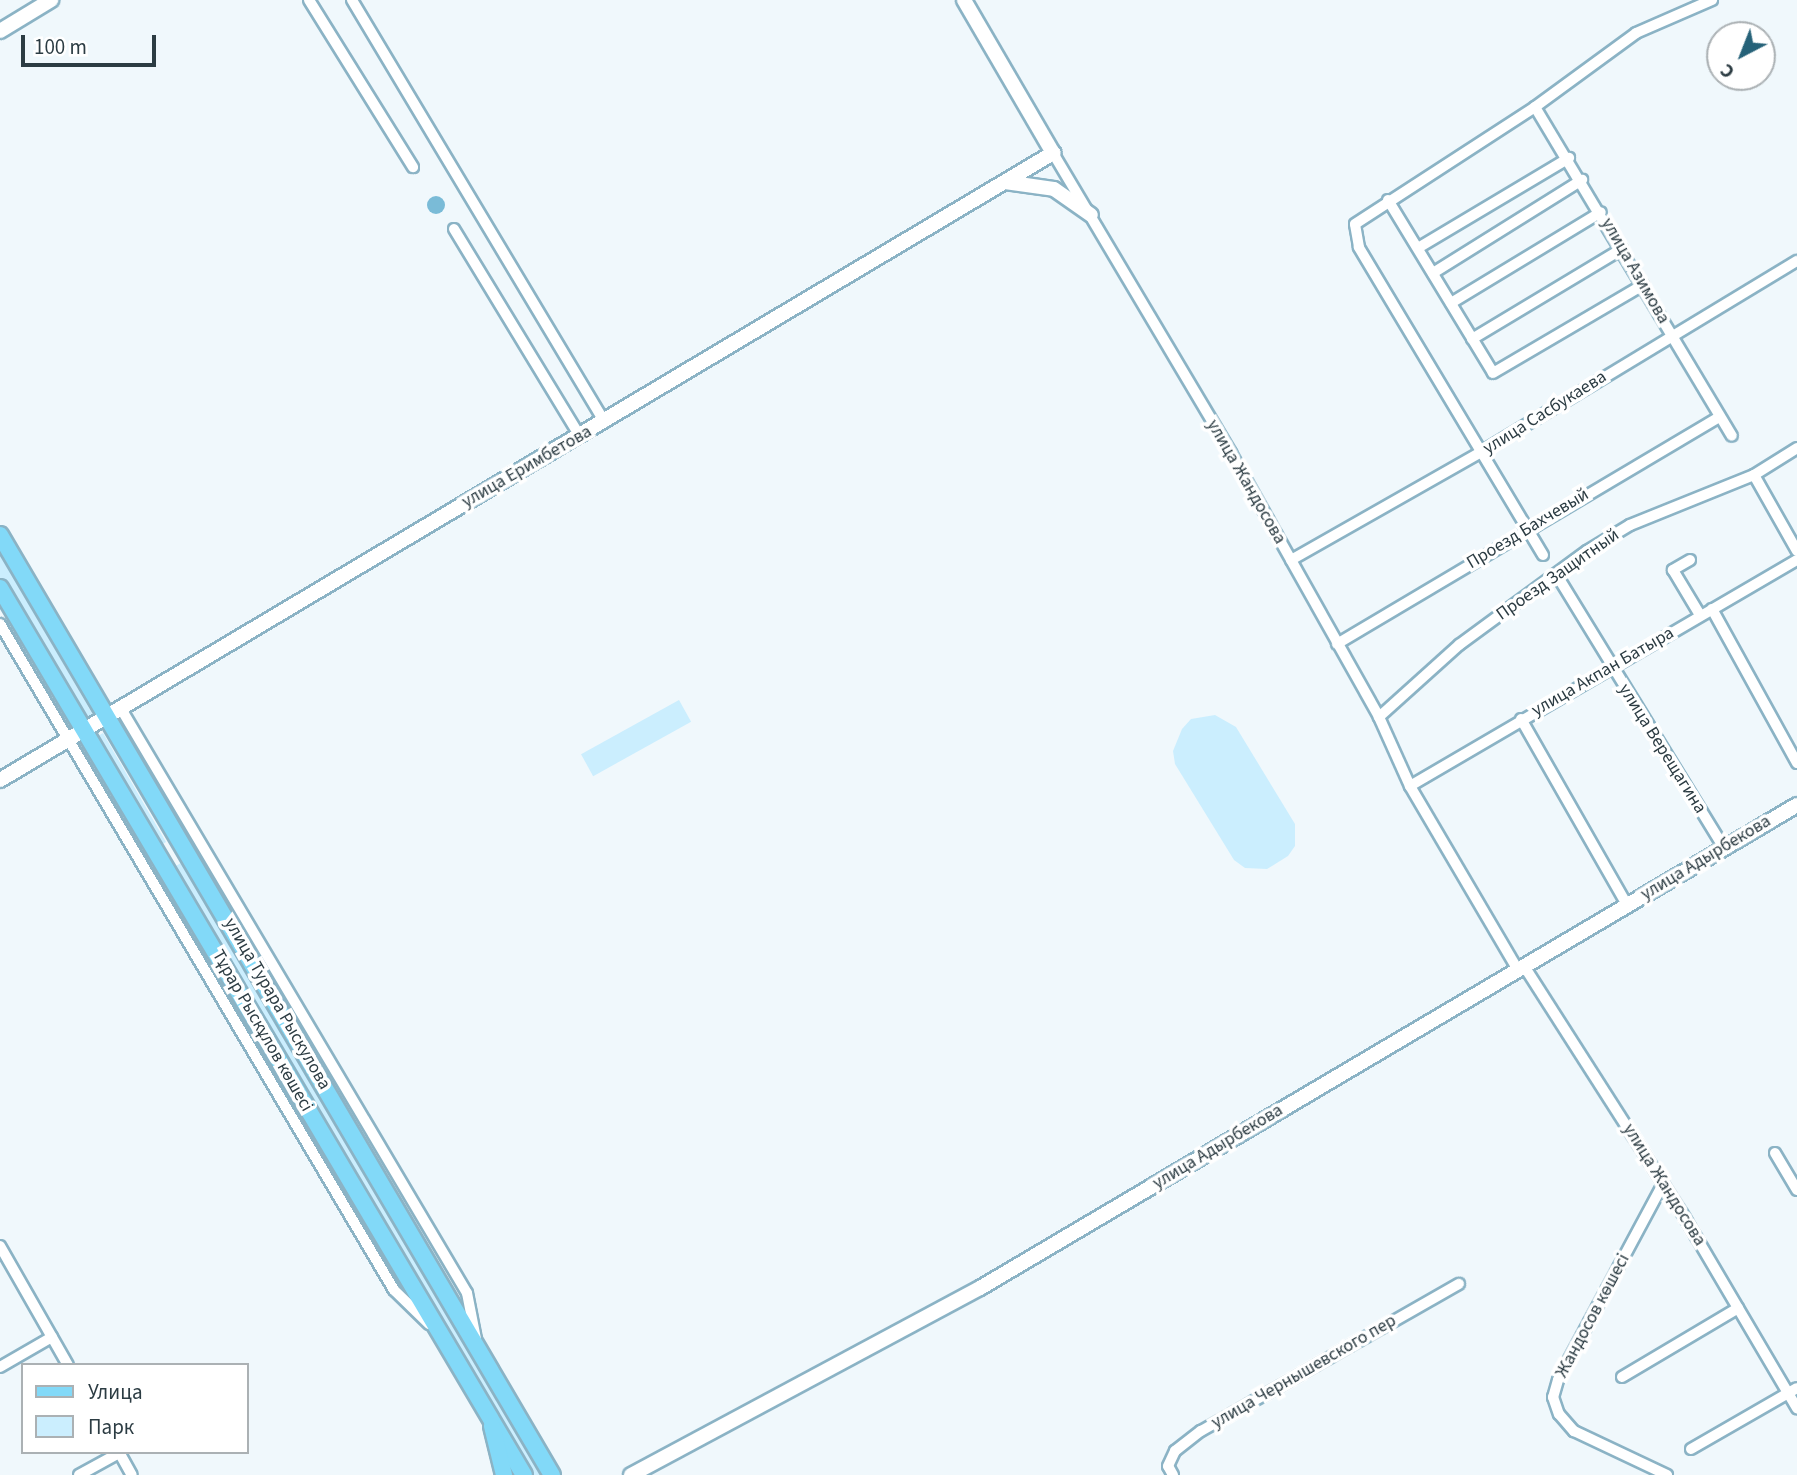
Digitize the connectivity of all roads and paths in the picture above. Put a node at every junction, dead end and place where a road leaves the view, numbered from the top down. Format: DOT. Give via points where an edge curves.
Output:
graph roads {
  1 [pos="51,0"];
  2 [pos="309,0"];
  3 [pos="352,0"];
  4 [pos="964,0"];
  5 [pos="1712,0"];
  6 [pos="0,31"];
  7 [pos="1535,107"];
  8 [pos="1053,153"];
  9 [pos="1569,158"];
  10 [pos="413,167"];
  11 [pos="1582,180"];
  12 [pos="1005,182"];
  13 [pos="1388,200"];
  14 [pos="1601,212"];
  15 [pos="1091,215"];
  16 [pos="454,229"];
  17 [pos="1418,248"];
  18 [pos="1622,249"];
  19 [pos="1797,261"];
  20 [pos="1433,273"];
  21 [pos="1643,285"];
  22 [pos="1451,303"];
  23 [pos="1672,334"];
  24 [pos="1472,339"];
  25 [pos="1720,417"];
  26 [pos="605,422"];
  27 [pos="580,436"];
  28 [pos="1732,436"];
  29 [pos="1797,448"];
  30 [pos="1483,451"];
  31 [pos="1754,475"];
  32 [pos="1529,530"];
  33 [pos="0,535"];
  34 [pos="1797,551"];
  35 [pos="1543,555"];
  36 [pos="1291,560"];
  37 [pos="1690,560"];
  38 [pos="1797,560"];
  39 [pos="1558,577"];
  40 [pos="0,588"];
  41 [pos="1712,609"];
  42 [pos="1700,615"];
  43 [pos="0,624"];
  44 [pos="1338,644"];
  45 [pos="1610,666"];
  46 [pos="114,710"];
  47 [pos="1378,718"];
  48 [pos="1521,719"];
  49 [pos="84,730"];
  50 [pos="69,739"];
  51 [pos="1797,764"];
  52 [pos="0,780"];
  53 [pos="148,782"];
  54 [pos="1410,786"];
  55 [pos="1797,805"];
  56 [pos="177,808"];
  57 [pos="187,848"];
  58 [pos="1724,848"];
  59 [pos="163,863"];
  60 [pos="1627,905"];
  61 [pos="1521,968"];
  62 [pos="1775,1153"];
  63 [pos="1663,1184"];
  64 [pos="1797,1190"];
  65 [pos="0,1246"];
  66 [pos="4,1260"];
  67 [pos="1459,1284"];
  68 [pos="1738,1308"];
  69 [pos="52,1337"];
  70 [pos="446,1341"];
  71 [pos="480,1359"];
  72 [pos="67,1363"];
  73 [pos="0,1367"];
  74 [pos="1622,1377"];
  75 [pos="1793,1391"];
  76 [pos="1797,1408"];
  77 [pos="492,1420"];
  78 [pos="1691,1449"];
  79 [pos="116,1454"];
  80 [pos="120,1454"];
  81 [pos="548,1469"];
  82 [pos="79,1475"];
  83 [pos="132,1475"];
  84 [pos="504,1475"];
  85 [pos="524,1475"];
  86 [pos="564,1475"];
  87 [pos="631,1475"];
  88 [pos="1173,1475"];
  89 [pos="1667,1475"];
  1 -- 6 [label="main road"];
  2 -- 10 [label="street"];
  3 -- 26 [label="street"];
  4 -- 8 [label="main road, улица Жандосова"];
  5 -- 7 [label="street" via="1636,33"];
  7 -- 9 [label="street, улица Азимова"];
  7 -- 13 [label="street"];
  8 -- 12 [label="main road, улица Еримбетова"];
  8 -- 15 [label="street, улица Жандосова"];
  9 -- 11 [label="street, улица Азимова"];
  9 -- 17 [label="street"];
  11 -- 14 [label="street, улица Азимова"];
  11 -- 20 [label="street"];
  12 -- 15 [label="main road" via="1054,189"];
  12 -- 26 [label="main road, улица Еримбетова"];
  13 -- 17 [label="street"];
  13 -- 30 [label="street" via="1359,218 1355,239"];
  14 -- 18 [label="street, улица Азимова"];
  14 -- 22 [label="street"];
  15 -- 36 [label="street, улица Жандосова"];
  16 -- 27 [label="street"];
  17 -- 20 [label="street"];
  18 -- 21 [label="street, улица Азимова"];
  18 -- 24 [label="street"];
  19 -- 23 [label="street, улица Сасбукаева"];
  20 -- 22 [label="street"];
  21 -- 23 [label="street, улица Азимова"];
  21 -- 24 [label="street" via="1493,373"];
  22 -- 24 [label="street"];
  23 -- 25 [label="street, улица Азимова"];
  23 -- 30 [label="street, улица Сасбукаева"];
  25 -- 28 [label="street, улица Азимова"];
  25 -- 32 [label="street, Проезд Бахчевый"];
  26 -- 27 [label="main road, улица Еримбетова"];
  27 -- 46 [label="main road, улица Еримбетова"];
  29 -- 31 [label="street, Проезд Защитный"];
  30 -- 32 [label="street"];
  30 -- 36 [label="street, улица Сасбукаева"];
  31 -- 34 [label="street"];
  31 -- 39 [label="street, Проезд Защитный" via="1630,525 1571,563"];
  32 -- 35 [label="street"];
  32 -- 44 [label="street, Проезд Бахчевый"];
  33 -- 46 [label="main road, улица Турара Рыскулова"];
  36 -- 44 [label="street, улица Жандосова"];
  37 -- 42 [label="street" via="1673,569"];
  38 -- 41 [label="street, улица Акпан Батыра"];
  39 -- 45 [label="street, улица Верещагина"];
  39 -- 47 [label="street, Проезд Защитный" via="1459,645"];
  40 -- 49 [label="main road, Тұрар Рыскұлов көшесі"];
  41 -- 42 [label="street, улица Акпан Батыра"];
  41 -- 51 [label="street"];
  42 -- 45 [label="street, улица Акпан Батыра"];
  43 -- 50 [label="street"];
  44 -- 47 [label="street, улица Жандосова"];
  45 -- 48 [label="street, улица Акпан Батыра"];
  45 -- 58 [label="street, улица Верещагина"];
  46 -- 49 [label="main road, улица Еримбетова"];
  46 -- 53 [label="main road, улица Турара Рыскулова"];
  46 -- 56 [label="street"];
  47 -- 54 [label="street, улица Жандосова"];
  48 -- 54 [label="street, улица Акпан Батыра"];
  48 -- 60 [label="street"];
  49 -- 50 [label="main road, улица Еримбетова"];
  49 -- 59 [label="main road, Тұрар Рыскұлов көшесі"];
  50 -- 52 [label="main road, улица Еримбетова"];
  50 -- 70 [label="street" via="394,1290"];
  53 -- 56 [label="street"];
  53 -- 57 [label="main road, улица Турара Рыскулова"];
  54 -- 61 [label="street, улица Жандосова"];
  55 -- 58 [label="main road, улица Адырбекова"];
  56 -- 71 [label="street" via="467,1293"];
  57 -- 59 [label="main road"];
  57 -- 71 [label="main road, улица Турара Рыскулова"];
  58 -- 60 [label="main road, улица Адырбекова"];
  59 -- 70 [label="main road, Тұрар Рыскұлов көшесі"];
  60 -- 61 [label="main road, улица Адырбекова"];
  61 -- 63 [label="street, улица Жандосова"];
  61 -- 87 [label="main road, улица Адырбекова" via="980,1288"];
  62 -- 64 [label="street"];
  63 -- 68 [label="street, улица Жандосова"];
  63 -- 89 [label="street, Жандосов көшесі" via="1553,1397 1574,1431"];
  65 -- 66 [label="street"];
  66 -- 69 [label="street"];
  67 -- 88 [label="street, улица Чернышевского пер" via="1201,1431 1175,1451 1168,1466"];
  68 -- 74 [label="street"];
  68 -- 75 [label="street, улица Жандосова"];
  69 -- 72 [label="street"];
  69 -- 73 [label="street"];
  70 -- 77 [label="main road, Тұрар Рыскұлов көшесі"];
  71 -- 81 [label="main road, улица Турара Рыскулова"];
  75 -- 76 [label="street, улица Жандосова"];
  75 -- 78 [label="street"];
  77 -- 84 [label="main road" via="492,1437"];
  77 -- 85 [label="main road, Тұрар Рыскұлов көшесі"];
  79 -- 82 [label="street"];
  80 -- 83 [label="street"];
  81 -- 86 [label="main road"];
}
